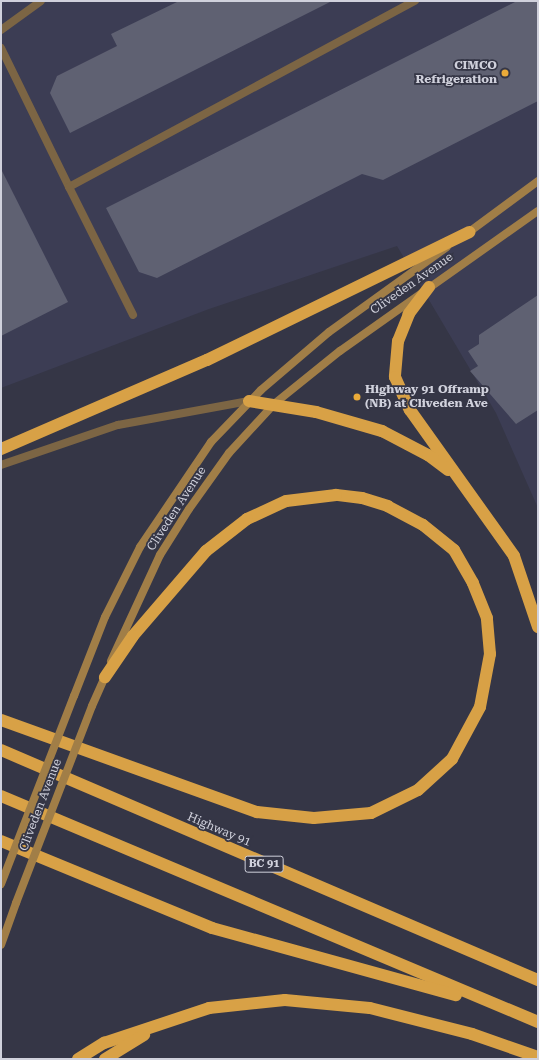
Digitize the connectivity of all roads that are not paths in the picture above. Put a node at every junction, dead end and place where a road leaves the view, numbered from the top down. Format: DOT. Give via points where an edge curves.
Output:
graph roads {
  1 [pos="41,1"];
  2 [pos="415,1"];
  3 [pos="1,30"];
  4 [pos="1,48"];
  5 [pos="538,181"];
  6 [pos="69,187"];
  7 [pos="538,211"];
  8 [pos="469,232"];
  9 [pos="429,287"];
  10 [pos="133,315"];
  11 [pos="249,402"];
  12 [pos="274,404"];
  13 [pos="1,449"];
  14 [pos="1,465"];
  15 [pos="457,477"];
  16 [pos="538,627"];
  17 [pos="105,677"];
  18 [pos="1,720"];
  19 [pos="1,750"];
  20 [pos="1,796"];
  21 [pos="1,841"];
  22 [pos="1,884"];
  23 [pos="1,945"];
  24 [pos="533,978"];
  25 [pos="505,1008"];
  26 [pos="165,1022"];
  27 [pos="538,1022"];
  28 [pos="538,1057"];
  29 [pos="78,1059"];
  30 [pos="104,1059"];
  1 -- 3 [label="street"];
  2 -- 6 [label="street"];
  4 -- 6 [label="street"];
  5 -- 8 [label="street, Cliveden Avenue"];
  6 -- 10 [label="street"];
  7 -- 9 [label="street, Cliveden Avenue"];
  8 -- 11 [label="street, Cliveden Avenue" via="329,332"];
  8 -- 13 [label="highway" via="207,360"];
  9 -- 12 [label="street, Cliveden Avenue" via="340,351"];
  9 -- 15 [label="highway" via="409,314 398,341 395,376 410,410"];
  11 -- 12 [label="highway"];
  11 -- 14 [label="street" via="118,425"];
  11 -- 22 [label="street, Cliveden Avenue, bridge" via="211,442 140,547 106,617"];
  12 -- 15 [label="highway" via="349,420 382,431 428,455"];
  12 -- 17 [label="street, Cliveden Avenue" via="228,453 160,555"];
  15 -- 16 [label="highway" via="514,556"];
  17 -- 18 [label="highway" via="133,636 206,551 247,519 286,501 336,495 362,498 388,506 424,525 454,550 473,583 487,618 490,654 480,708 452,760 418,790 371,813 314,818 257,812"];
  17 -- 23 [label="street, Cliveden Avenue, bridge"];
  19 -- 24 [label="highway, Highway 91 / BC 91"];
  20 -- 25 [label="highway"];
  21 -- 25 [label="highway" via="212,928"];
  25 -- 27 [label="highway"];
  26 -- 28 [label="highway" via="209,1008 285,1000 370,1008 472,1034"];
  26 -- 29 [label="highway" via="104,1044"];
  26 -- 30 [label="highway"];
}
